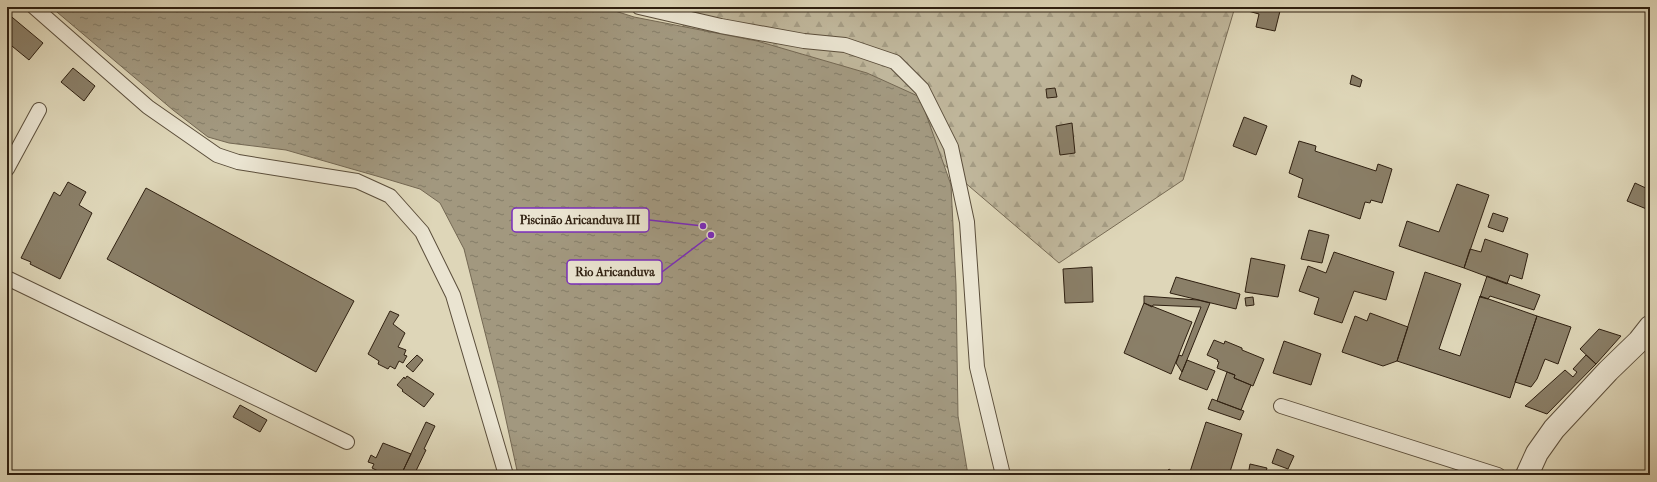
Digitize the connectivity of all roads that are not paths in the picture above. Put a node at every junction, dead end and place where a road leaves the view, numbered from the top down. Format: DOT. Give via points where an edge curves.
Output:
graph roads {
  1 [pos="34,7"];
  2 [pos="639,7"];
  3 [pos="39,110"];
  4 [pos="7,168"];
  5 [pos="7,278"];
  6 [pos="1650,327"];
  7 [pos="1281,406"];
  8 [pos="347,442"];
  9 [pos="506,475"];
  10 [pos="1003,475"];
  11 [pos="1498,475"];
  12 [pos="1527,475"];
  1 -- 9 [label="lane" via="148,107 216,155 238,162 358,181 390,196 422,232 453,295"];
  2 -- 10 [label="lane" via="721,26 804,41 845,45 895,62 922,89 951,147 967,222 977,367"];
  3 -- 4 [label="lane"];
  5 -- 8 [label="lane"];
  6 -- 12 [label="street" via="1640,341 1554,429 1537,453"];
  7 -- 11 [label="lane"];
}
